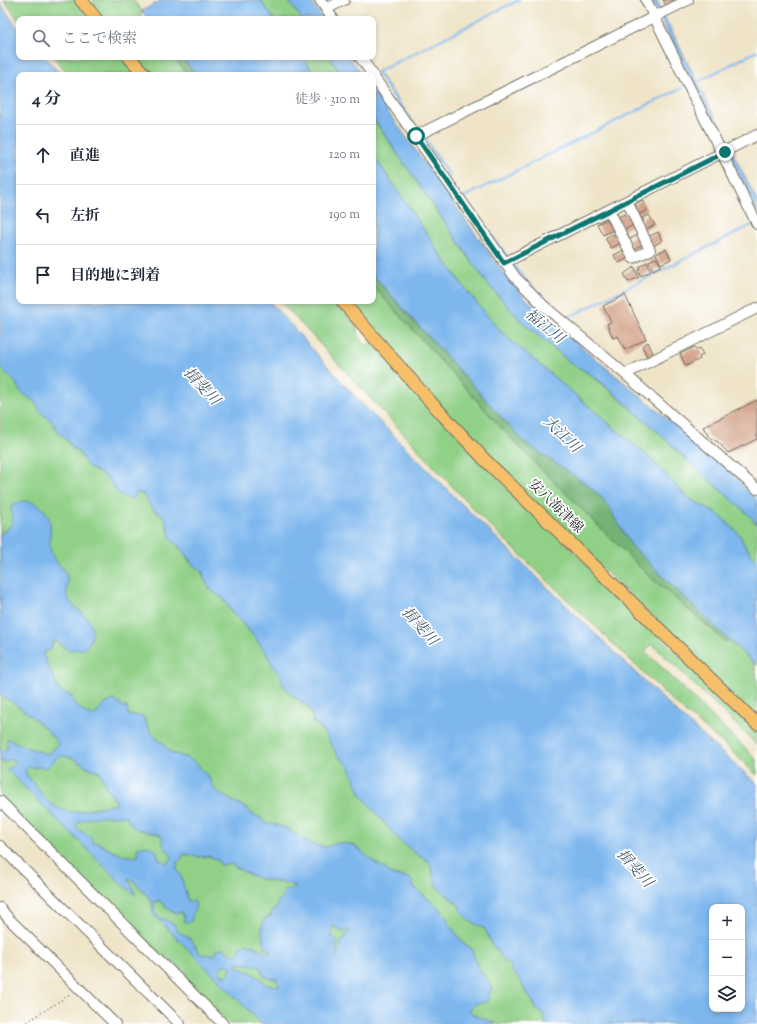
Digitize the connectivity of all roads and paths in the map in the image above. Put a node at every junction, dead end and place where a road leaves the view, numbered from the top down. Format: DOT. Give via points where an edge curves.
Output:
graph roads {
  1 [pos="320,0"];
  2 [pos="344,0"];
  3 [pos="646,0"];
  4 [pos="688,0"];
  5 [pos="85,3"];
  6 [pos="326,9"];
  7 [pos="658,15"];
  8 [pos="94,16"];
  9 [pos="331,16"];
  10 [pos="132,60"];
  11 [pos="362,60"];
  12 [pos="142,72"];
  13 [pos="371,72"];
  14 [pos="376,79"];
  15 [pos="757,135"];
  16 [pos="416,136"];
  17 [pos="726,151"];
  18 [pos="626,201"];
  19 [pos="609,210"];
  20 [pos="757,224"];
  21 [pos="504,263"];
  22 [pos="345,304"];
  23 [pos="757,308"];
  24 [pos="625,374"];
  25 [pos="755,484"];
  26 [pos="757,724"];
  27 [pos="0,801"];
  28 [pos="0,846"];
  29 [pos="0,908"];
  30 [pos="79,989"];
  31 [pos="24,1024"];
  32 [pos="115,1024"];
  33 [pos="180,1024"];
  34 [pos="223,1024"];
  1 -- 6 [label="street"];
  2 -- 6 [label="street"];
  3 -- 7 [label="street"];
  4 -- 7 [label="street"];
  5 -- 8 [label="main road"];
  6 -- 9 [label="street"];
  7 -- 16 [label="street"];
  7 -- 17 [label="street"];
  10 -- 12 [label="main road"];
  11 -- 13 [label="street"];
  14 -- 16 [label="street"];
  15 -- 17 [label="street"];
  16 -- 21 [label="street"];
  17 -- 18 [label="street"];
  17 -- 20 [label="street"];
  18 -- 19 [label="street"];
  18 -- 19 [label="street" via="650,250 633,258"];
  19 -- 21 [label="street"];
  21 -- 24 [label="street" via="544,306"];
  22 -- 26 [label="main road, 安八海津線" via="484,458"];
  23 -- 24 [label="street"];
  24 -- 25 [label="street"];
  27 -- 34 [label="street"];
  28 -- 33 [label="street"];
  29 -- 30 [label="street"];
  30 -- 31 [label="path"];
  30 -- 32 [label="street"];
}
